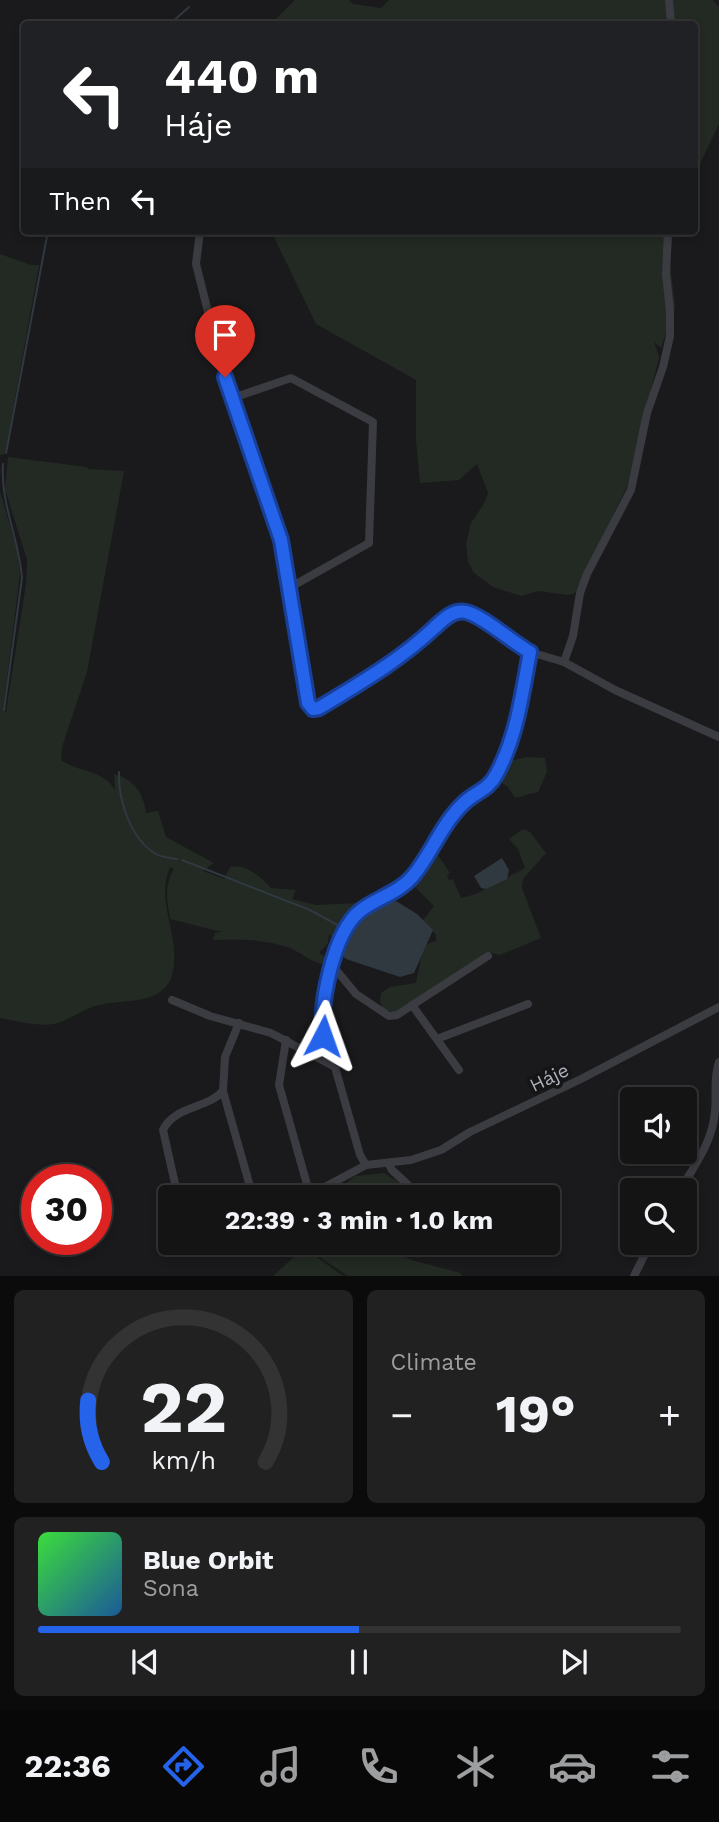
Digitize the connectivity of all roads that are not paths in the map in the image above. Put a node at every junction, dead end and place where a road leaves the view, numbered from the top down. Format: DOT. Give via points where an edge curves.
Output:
graph roads {
  1 [pos="668,0"];
  2 [pos="671,21"];
  3 [pos="200,235"];
  4 [pos="668,235"];
  5 [pos="230,399"];
  6 [pos="289,588"];
  7 [pos="530,652"];
  8 [pos="564,662"];
  9 [pos="719,737"];
  10 [pos="488,956"];
  11 [pos="332,965"];
  12 [pos="172,1000"];
  13 [pos="528,1003"];
  14 [pos="412,1005"];
  15 [pos="719,1007"];
  16 [pos="239,1023"];
  17 [pos="437,1039"];
  18 [pos="286,1040"];
  19 [pos="719,1062"];
  20 [pos="335,1067"];
  21 [pos="459,1070"];
  22 [pos="223,1091"];
  23 [pos="388,1163"];
  24 [pos="366,1165"];
  25 [pos="687,1178"];
  26 [pos="175,1185"];
  27 [pos="250,1185"];
  28 [pos="305,1185"];
  29 [pos="329,1185"];
  30 [pos="408,1185"];
  31 [pos="644,1255"];
  32 [pos="634,1276"];
  1 -- 2 [label="street"];
  3 -- 5 [label="street" via="196,264"];
  4 -- 8 [label="street" via="670,336 663,367 647,413 631,490 580,593"];
  5 -- 6 [label="street" via="281,540"];
  5 -- 6 [label="street" via="291,378 373,422 369,543"];
  6 -- 7 [label="street" via="308,703 313,709 385,668 445,618 460,612 473,615"];
  7 -- 8 [label="street"];
  7 -- 11 [label="street" via="514,732 489,787 457,812 412,877 354,916"];
  8 -- 9 [label="street"];
  10 -- 14 [label="street"];
  11 -- 14 [label="street" via="356,994 389,1016"];
  11 -- 20 [label="street" via="321,1020"];
  12 -- 16 [label="street"];
  13 -- 17 [label="street"];
  14 -- 17 [label="street"];
  15 -- 23 [label="street, Háje" via="441,1150"];
  16 -- 18 [label="street"];
  16 -- 22 [label="street" via="225,1057"];
  17 -- 21 [label="street"];
  18 -- 20 [label="street"];
  18 -- 28 [label="street" via="279,1085"];
  19 -- 25 [label="street" via="710,1138"];
  20 -- 24 [label="street"];
  22 -- 26 [label="street" via="172,1117 166,1125 163,1136"];
  22 -- 27 [label="street"];
  23 -- 24 [label="street, Háje"];
  23 -- 30 [label="street"];
  24 -- 29 [label="street"];
  31 -- 32 [label="street"];
}
